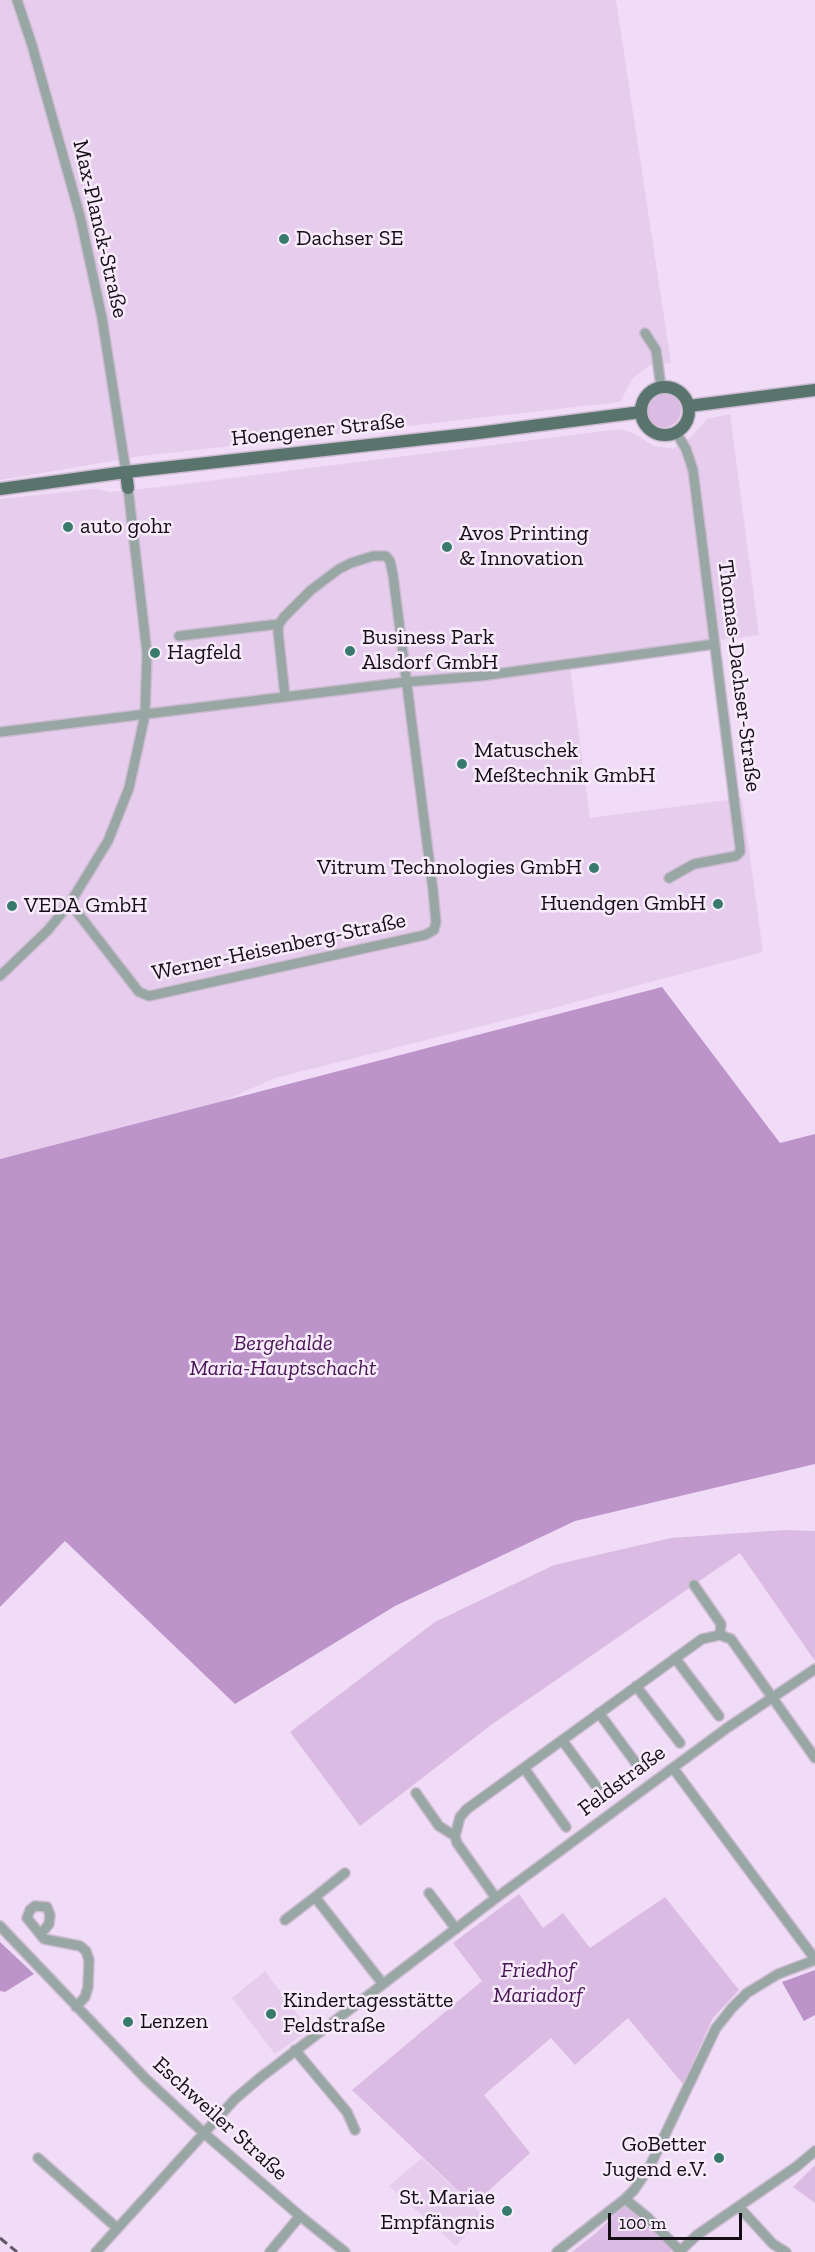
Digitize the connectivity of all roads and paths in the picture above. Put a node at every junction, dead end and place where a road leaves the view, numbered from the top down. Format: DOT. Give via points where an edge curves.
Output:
graph roads {
  1 [pos="17,0"];
  2 [pos="645,333"];
  3 [pos="661,387"];
  4 [pos="815,390"];
  5 [pos="689,406"];
  6 [pos="641,412"];
  7 [pos="676,432"];
  8 [pos="126,472"];
  9 [pos="128,488"];
  10 [pos="0,489"];
  11 [pos="279,624"];
  12 [pos="179,636"];
  13 [pos="715,644"];
  14 [pos="406,682"];
  15 [pos="285,696"];
  16 [pos="145,715"];
  17 [pos="0,732"];
  18 [pos="669,878"];
  19 [pos="70,903"];
  20 [pos="0,976"];
  21 [pos="694,1585"];
  22 [pos="720,1635"];
  23 [pos="675,1658"];
  24 [pos="815,1669"];
  25 [pos="636,1686"];
  26 [pos="772,1697"];
  27 [pos="599,1713"];
  28 [pos="719,1716"];
  29 [pos="562,1740"];
  30 [pos="680,1743"];
  31 [pos="815,1758"];
  32 [pos="524,1768"];
  33 [pos="673,1768"];
  34 [pos="641,1770"];
  35 [pos="416,1793"];
  36 [pos="604,1797"];
  37 [pos="566,1827"];
  38 [pos="455,1836"];
  39 [pos="345,1873"];
  40 [pos="429,1893"];
  41 [pos="315,1897"];
  42 [pos="496,1898"];
  43 [pos="285,1920"];
  44 [pos="0,1926"];
  45 [pos="456,1929"];
  46 [pos="40,1934"];
  47 [pos="815,1959"];
  48 [pos="382,1984"];
  49 [pos="76,2007"];
  50 [pos="295,2050"];
  51 [pos="355,2130"];
  52 [pos="205,2134"];
  53 [pos="815,2151"];
  54 [pos="38,2157"];
  55 [pos="625,2199"];
  56 [pos="739,2207"];
  57 [pos="300,2216"];
  58 [pos="117,2228"];
  59 [pos="96,2252"];
  60 [pos="270,2252"];
  61 [pos="345,2252"];
  62 [pos="557,2252"];
  63 [pos="679,2252"];
  64 [pos="786,2252"];
  1 -- 8 [label="street, Max-Planck-Straße" via="82,224 102,318"];
  2 -- 3 [label="street" via="656,350"];
  3 -- 5 [label="main road" via="679,391"];
  3 -- 6 [label="main road" via="646,396"];
  4 -- 5 [label="main road"];
  5 -- 7 [label="main road" via="684,425"];
  6 -- 7 [label="main road" via="653,432"];
  6 -- 8 [label="main road, Hoengener Straße"];
  7 -- 13 [label="street, Thomas-Dachser-Straße" via="693,470"];
  8 -- 9 [label="main road"];
  8 -- 10 [label="main road, Hoengener Straße"];
  9 -- 16 [label="street" via="147,653"];
  11 -- 12 [label="street"];
  11 -- 14 [label="street" via="311,590 339,569 373,556 386,556 393,575"];
  11 -- 15 [label="street"];
  13 -- 14 [label="street" via="481,676"];
  13 -- 18 [label="street, Thomas-Dachser-Straße" via="740,852 694,864"];
  14 -- 15 [label="street"];
  14 -- 19 [label="street, Werner-Heisenberg-Straße" via="435,913 434,930 425,936 149,996 139,992"];
  15 -- 16 [label="street"];
  16 -- 17 [label="street"];
  16 -- 19 [label="street" via="120,815"];
  19 -- 20 [label="street"];
  21 -- 22 [label="street" via="721,1624"];
  22 -- 23 [label="street" via="702,1639"];
  22 -- 26 [label="street" via="731,1639"];
  23 -- 25 [label="street"];
  23 -- 28 [label="street"];
  24 -- 26 [label="street, Feldstraße"];
  25 -- 27 [label="street"];
  25 -- 30 [label="street"];
  26 -- 31 [label="street"];
  26 -- 33 [label="street, Feldstraße"];
  27 -- 29 [label="street"];
  27 -- 34 [label="street"];
  29 -- 32 [label="street"];
  29 -- 36 [label="street"];
  32 -- 37 [label="street"];
  32 -- 38 [label="street" via="467,1809 460,1817"];
  33 -- 42 [label="street, Feldstraße"];
  33 -- 47 [label="street"];
  35 -- 38 [label="street" via="439,1826"];
  38 -- 42 [label="street"];
  39 -- 41 [label="street"];
  40 -- 45 [label="street"];
  41 -- 43 [label="street"];
  41 -- 48 [label="street"];
  42 -- 45 [label="street, Feldstraße"];
  44 -- 49 [label="street, Eschweiler Straße"];
  45 -- 48 [label="street, Feldstraße"];
  46 -- 49 [label="street" via="44,1939 80,1946 86,1951 88,1987"];
  47 -- 55 [label="street" via="778,1974 747,1993 716,2028 650,2166"];
  48 -- 50 [label="street, Feldstraße"];
  49 -- 52 [label="street, Eschweiler Straße"];
  50 -- 51 [label="street" via="347,2112"];
  50 -- 52 [label="street, Feldstraße" via="236,2099"];
  52 -- 57 [label="street, Eschweiler Straße"];
  52 -- 58 [label="street, Feldstraße"];
  53 -- 56 [label="street"];
  54 -- 58 [label="street"];
  55 -- 62 [label="street"];
  55 -- 63 [label="street"];
  56 -- 63 [label="street"];
  56 -- 64 [label="street" via="773,2244"];
  57 -- 60 [label="street"];
  57 -- 61 [label="street, Eschweiler Straße"];
  58 -- 59 [label="street, Feldstraße"];
}
